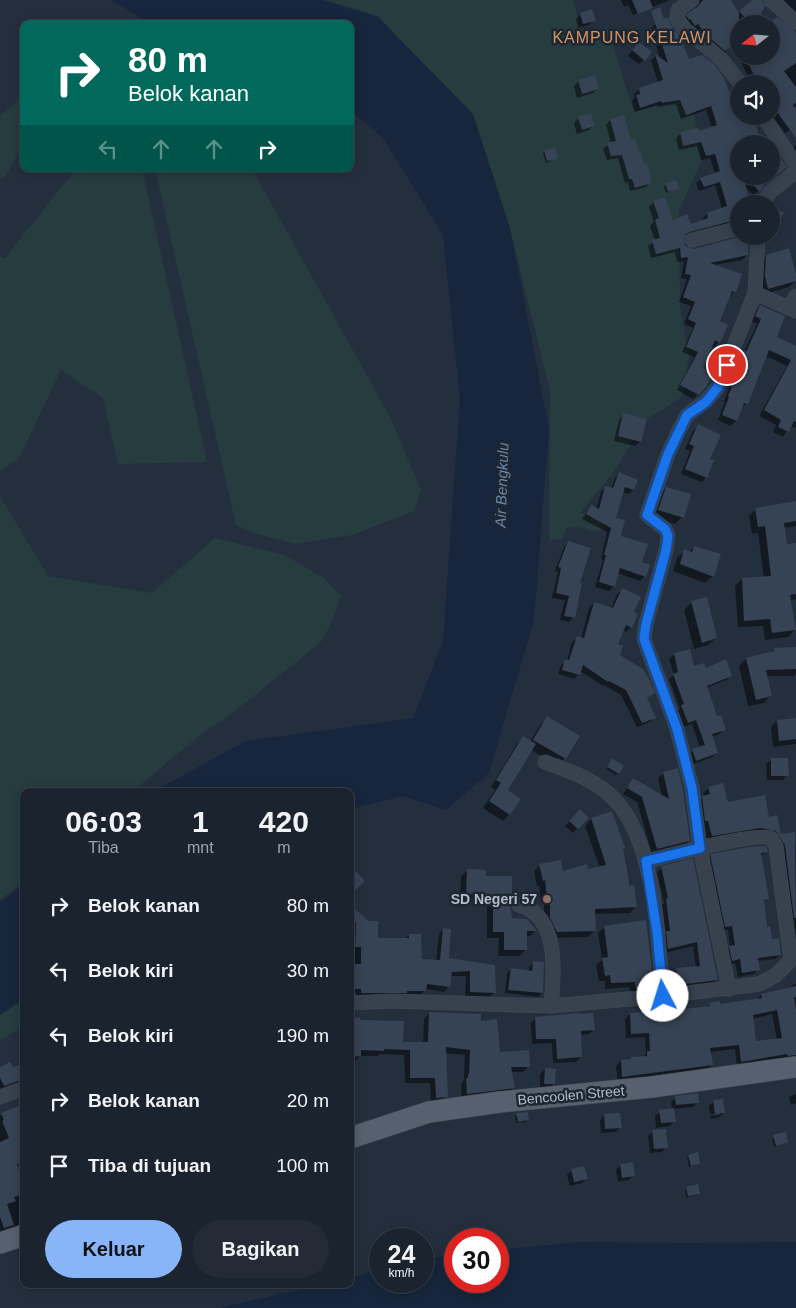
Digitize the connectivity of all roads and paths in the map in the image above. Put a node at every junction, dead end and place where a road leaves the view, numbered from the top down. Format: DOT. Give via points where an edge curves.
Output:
graph roads {
  1 [pos="692,0"];
  2 [pos="771,0"];
  3 [pos="796,22"];
  4 [pos="734,75"];
  5 [pos="768,125"];
  6 [pos="796,165"];
  7 [pos="796,171"];
  8 [pos="768,195"];
  9 [pos="730,230"];
  10 [pos="692,240"];
  11 [pos="758,245"];
  12 [pos="755,293"];
  13 [pos="794,305"];
  14 [pos="545,762"];
  15 [pos="700,848"];
  16 [pos="646,861"];
  17 [pos="519,905"];
  18 [pos="794,957"];
  19 [pos="729,989"];
  20 [pos="663,996"];
  21 [pos="354,1003"];
  22 [pos="550,1006"];
  23 [pos="796,1067"];
  24 [pos="20,1090"];
  25 [pos="0,1097"];
  26 [pos="354,1137"];
  27 [pos="20,1237"];
  28 [pos="0,1243"];
  1 -- 4 [label="street" via="678,10 677,19"];
  2 -- 3 [label="street"];
  5 -- 6 [label="street"];
  7 -- 8 [label="street"];
  9 -- 10 [label="street"];
  11 -- 12 [label="street"];
  12 -- 13 [label="street"];
  12 -- 15 [label="street" via="718,387 706,402 687,415 679,430 647,515 665,529 668,536 644,639 677,729 692,788"];
  14 -- 16 [label="street" via="580,774 614,798 628,818"];
  15 -- 16 [label="street"];
  15 -- 18 [label="street" via="760,836 773,841"];
  15 -- 19 [label="street"];
  16 -- 20 [label="street"];
  17 -- 22 [label="street" via="539,915 551,942 554,966"];
  18 -- 19 [label="street" via="776,975 759,984"];
  19 -- 20 [label="street"];
  20 -- 22 [label="street"];
  21 -- 22 [label="street"];
  23 -- 26 [label="main road, Bencoolen Street" via="430,1112"];
  24 -- 25 [label="street"];
  27 -- 28 [label="main road"];
}
